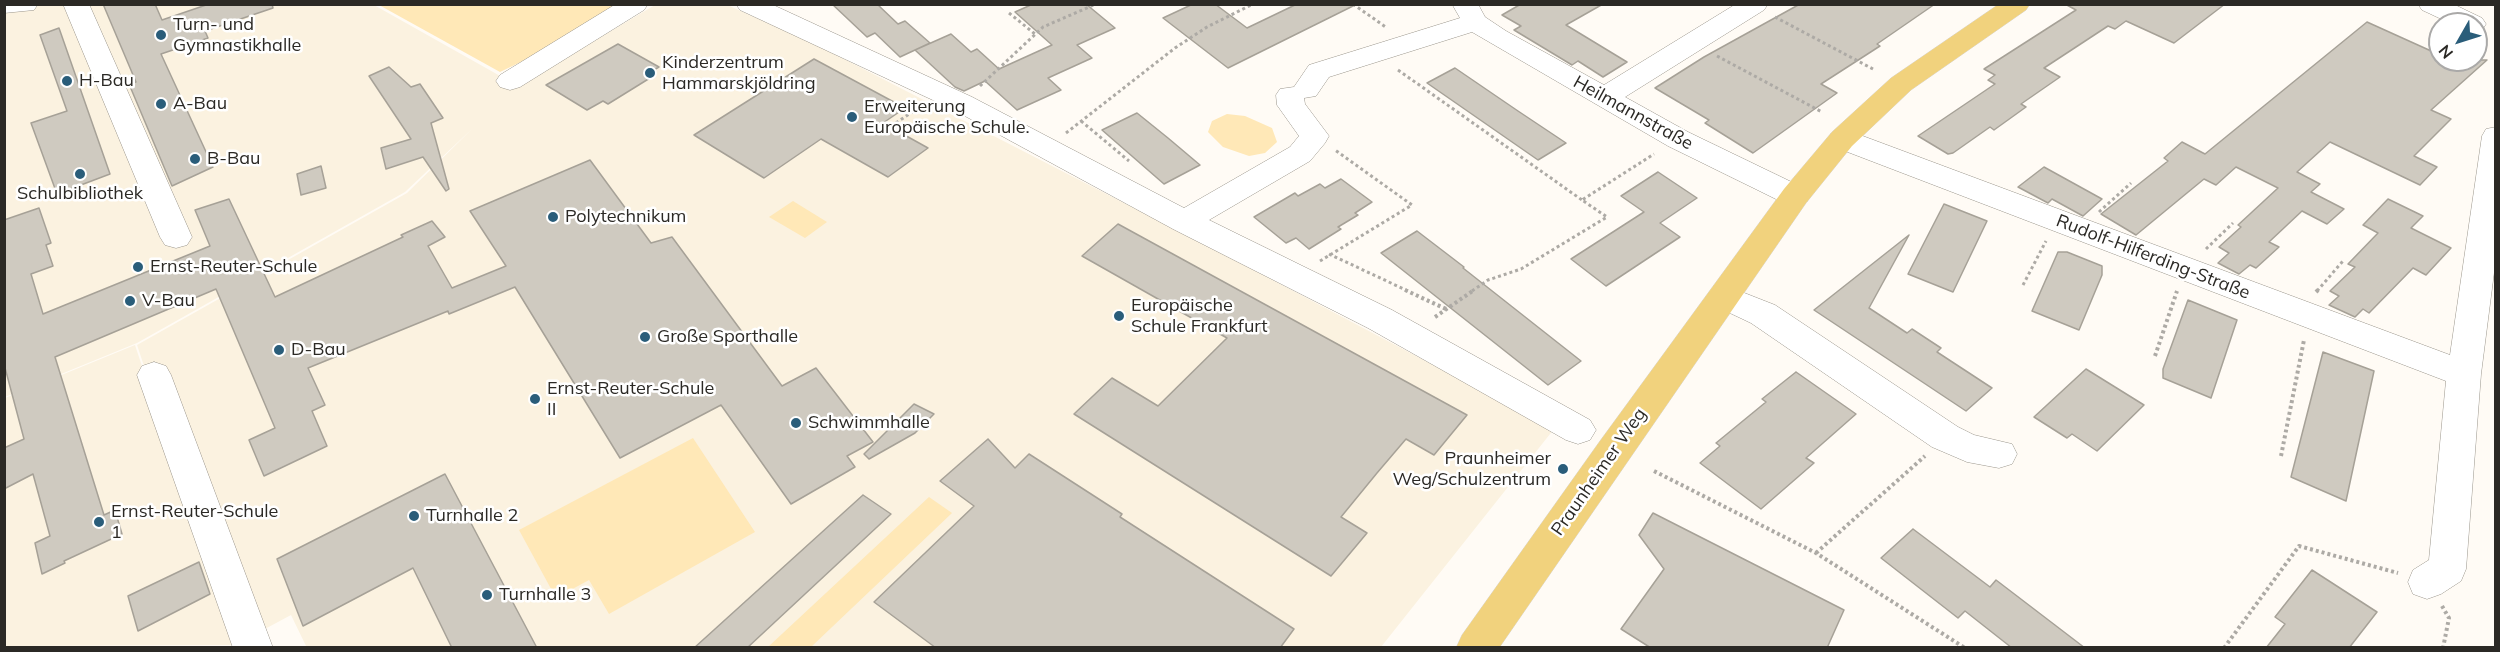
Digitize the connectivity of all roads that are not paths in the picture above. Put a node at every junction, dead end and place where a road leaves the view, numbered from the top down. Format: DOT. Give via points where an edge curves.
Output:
graph roads {
  1 [pos="25,4"];
  2 [pos="76,4"];
  3 [pos="635,4"];
  4 [pos="749,4"];
  5 [pos="2017,4"];
  6 [pos="2431,4"];
  7 [pos="4,5"];
  8 [pos="1754,5"];
  9 [pos="2448,12"];
  10 [pos="1470,13"];
  11 [pos="510,81"];
  12 [pos="1603,98"];
  13 [pos="2496,136"];
  14 [pos="1842,139"];
  15 [pos="1795,196"];
  16 [pos="1184,221"];
  17 [pos="176,237"];
  18 [pos="1724,297"];
  19 [pos="2464,374"];
  20 [pos="154,375"];
  21 [pos="1578,430"];
  22 [pos="1998,454"];
  23 [pos="2427,582"];
  24 [pos="253,648"];
  25 [pos="1476,648"];
  1 -- 7 [label="street"];
  2 -- 17 [label="street"];
  3 -- 11 [label="street"];
  4 -- 16 [label="street" via="962,103"];
  5 -- 14 [label="main road, Praunheimer Weg" via="1901,84"];
  6 -- 9 [label="street"];
  8 -- 12 [label="street"];
  10 -- 12 [label="street, Heilmannstraße" via="1497,37"];
  10 -- 16 [label="street, Heilmannstraße" via="1409,42 1318,71 1291,105 1314,136 1300,153"];
  12 -- 15 [label="street, Heilmannstraße"];
  13 -- 19 [label="street"];
  14 -- 15 [label="main road, Praunheimer Weg"];
  14 -- 19 [label="street, Rudolf-Hilferding-Straße"];
  15 -- 18 [label="main road, Praunheimer Weg"];
  16 -- 21 [label="street" via="1410,335"];
  18 -- 22 [label="street" via="1763,314 1945,437 1967,448"];
  18 -- 25 [label="main road, Praunheimer Weg"];
  19 -- 23 [label="street" via="2447,569"];
  20 -- 24 [label="street"];
}
